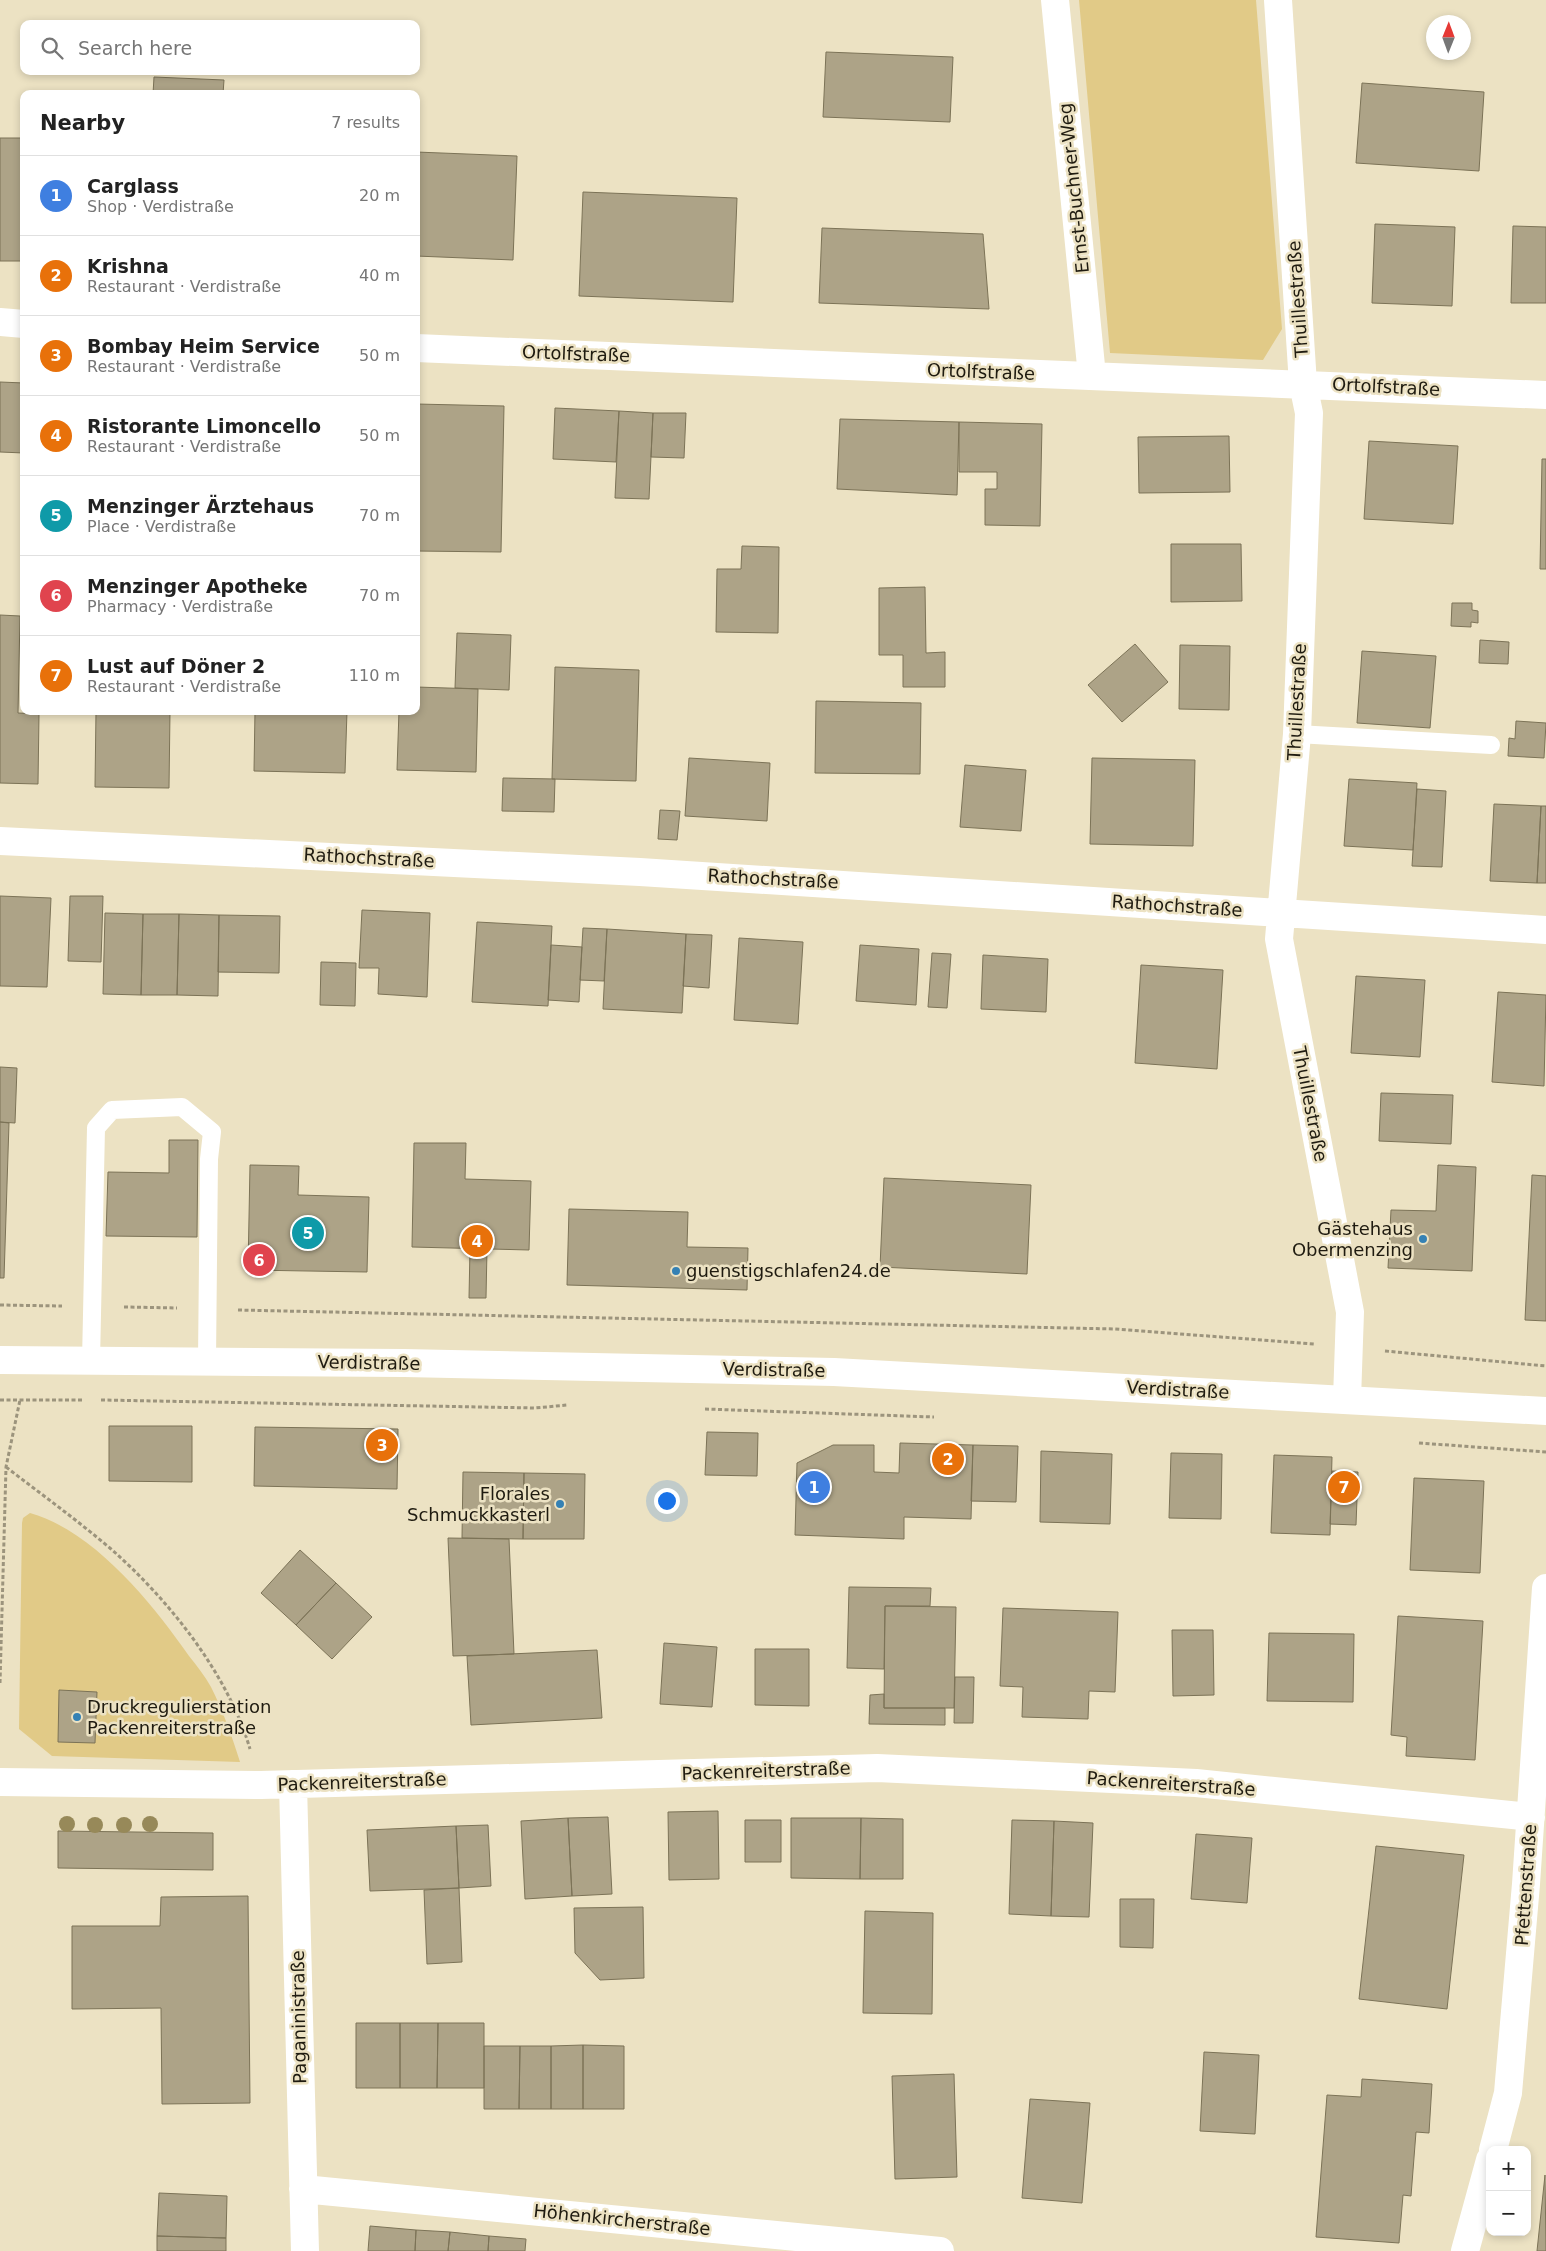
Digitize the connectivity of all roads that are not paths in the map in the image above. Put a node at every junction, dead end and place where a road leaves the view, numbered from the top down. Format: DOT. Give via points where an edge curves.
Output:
graph roads {
  1 [pos="1055,0"];
  2 [pos="1278,0"];
  3 [pos="0,322"];
  4 [pos="20,324"];
  5 [pos="420,348"];
  6 [pos="1092,376"];
  7 [pos="1303,384"];
  8 [pos="1546,395"];
  9 [pos="1297,734"];
  10 [pos="1491,745"];
  11 [pos="0,841"];
  12 [pos="1280,914"];
  13 [pos="1546,930"];
  14 [pos="0,1360"];
  15 [pos="91,1361"];
  16 [pos="207,1361"];
  17 [pos="1347,1399"];
  18 [pos="1546,1411"];
  19 [pos="1546,1588"];
  20 [pos="0,1782"];
  21 [pos="293,1784"];
  22 [pos="1531,1817"];
  23 [pos="1536,1885"];
  24 [pos="1494,2146"];
  25 [pos="1486,2175"];
  26 [pos="303,2189"];
  27 [pos="305,2251"];
  28 [pos="940,2251"];
  29 [pos="1465,2251"];
  1 -- 6 [label="street, Ernst-Buchner-Weg"];
  2 -- 7 [label="street, Thuillestraße"];
  3 -- 4 [label="street"];
  5 -- 6 [label="street, Ortolfstraße"];
  6 -- 7 [label="street, Ortolfstraße"];
  7 -- 8 [label="street, Ortolfstraße"];
  7 -- 9 [label="street, Thuillestraße" via="1309,413"];
  9 -- 10 [label="lane"];
  9 -- 12 [label="street, Thuillestraße"];
  11 -- 12 [label="street, Rathochstraße" via="640,872 971,891"];
  12 -- 13 [label="street, Rathochstraße"];
  12 -- 17 [label="street, Thuillestraße" via="1279,939 1350,1312"];
  14 -- 15 [label="street, Verdistraße"];
  15 -- 16 [label="street, Verdistraße"];
  15 -- 16 [label="lane" via="96,1128 112,1110 182,1107 212,1132"];
  16 -- 17 [label="street, Verdistraße" via="834,1372"];
  17 -- 18 [label="street, Verdistraße"];
  19 -- 22 [label="street, Pfettenstraße"];
  20 -- 21 [label="street, Packenreiterstraße"];
  21 -- 22 [label="street, Packenreiterstraße" via="877,1768 1196,1783"];
  21 -- 26 [label="street, Paganinistraße"];
  22 -- 23 [label="street, Pfettenstraße"];
  23 -- 24 [label="street, Pfettenstraße" via="1508,2093"];
  25 -- 29 [label="street"];
  26 -- 27 [label="street, Paganinistraße"];
  26 -- 28 [label="street, Höhenkircherstraße"];
}
